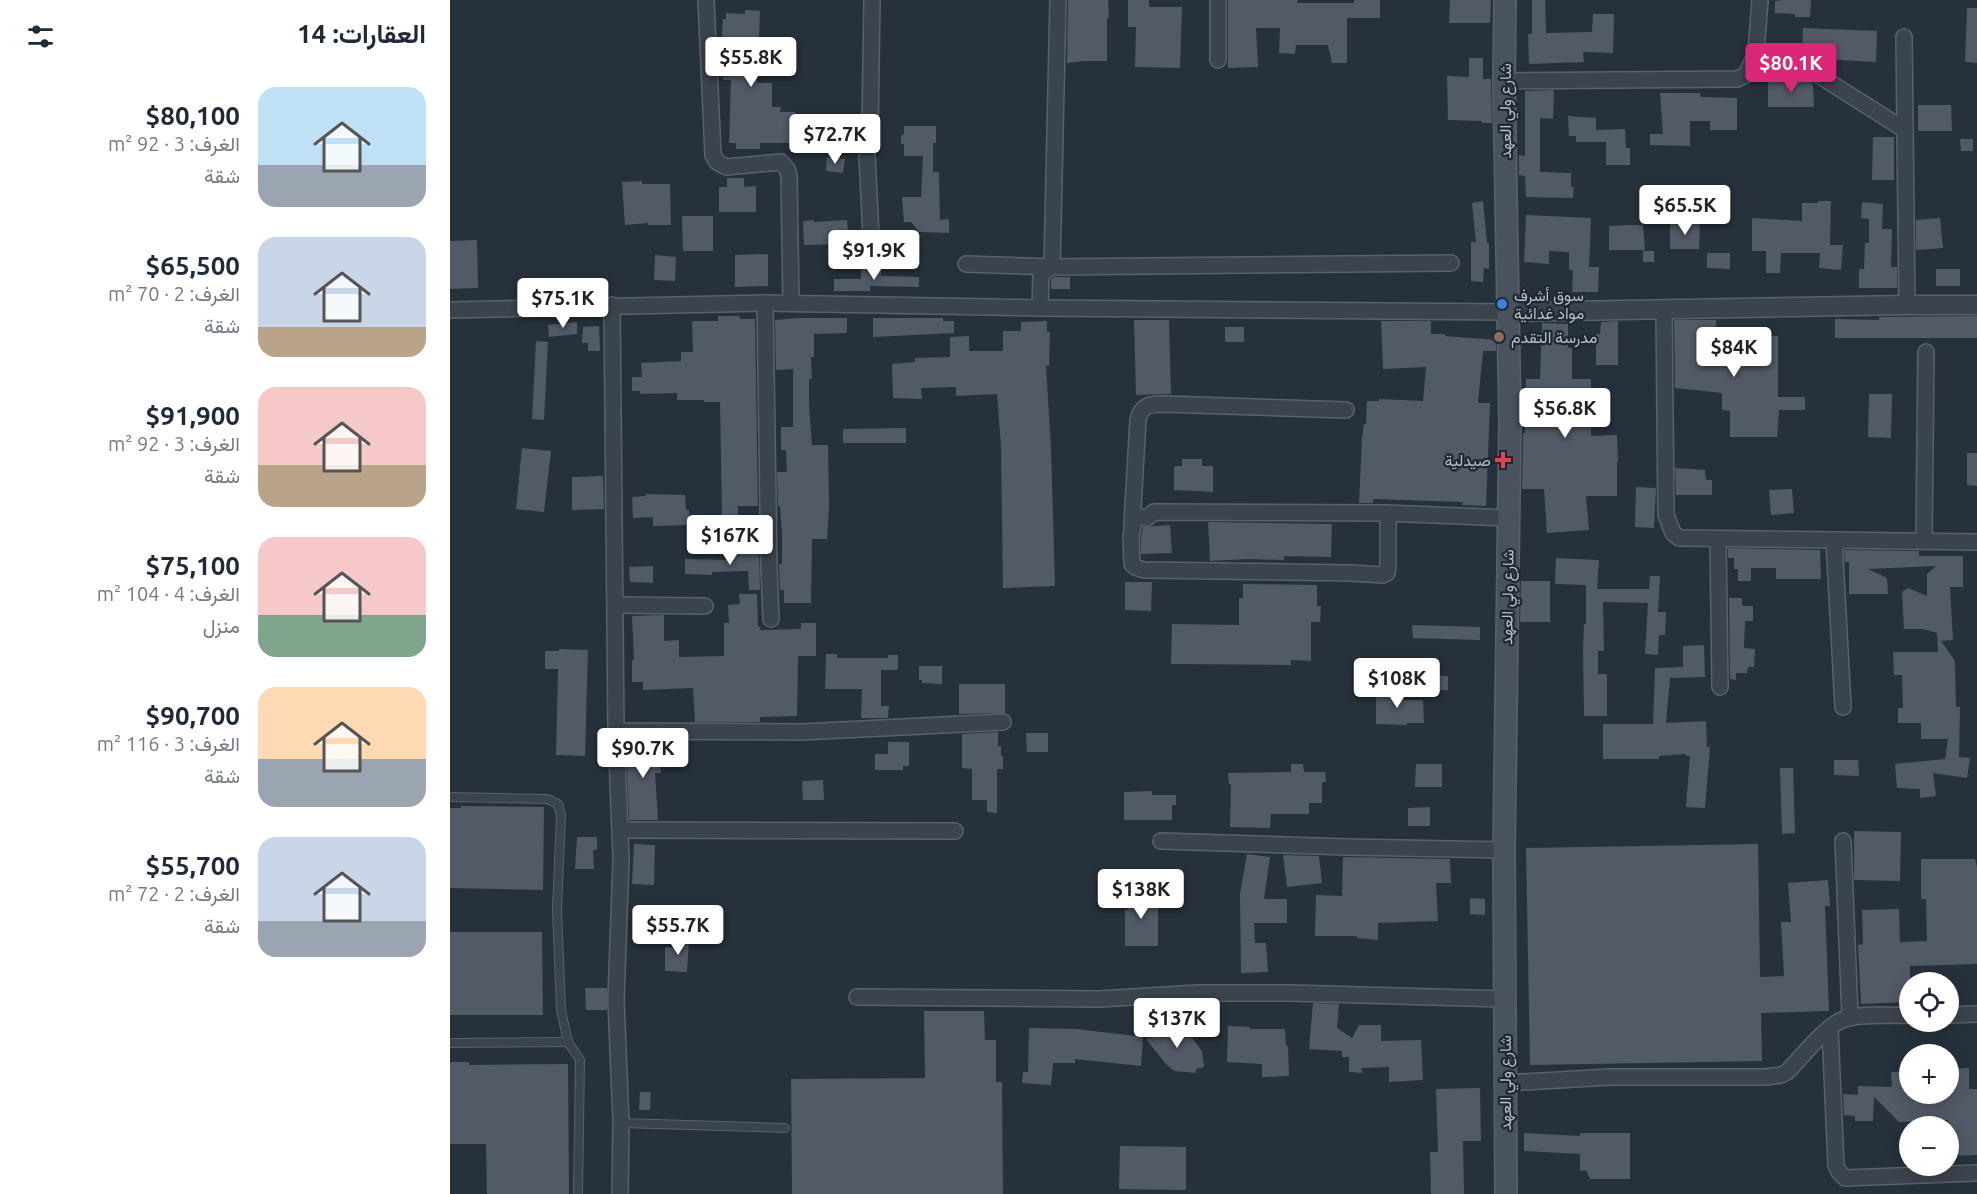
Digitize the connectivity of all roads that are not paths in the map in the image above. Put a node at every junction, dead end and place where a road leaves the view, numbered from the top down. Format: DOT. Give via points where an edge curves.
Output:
graph roads {
  1 [pos="706,0"];
  2 [pos="872,0"];
  3 [pos="1058,0"];
  4 [pos="1218,0"];
  5 [pos="1505,0"];
  6 [pos="1760,0"];
  7 [pos="1904,37"];
  8 [pos="1218,60"];
  9 [pos="1751,66"];
  10 [pos="1504,81"];
  11 [pos="1905,130"];
  12 [pos="866,135"];
  13 [pos="805,144"];
  14 [pos="872,257"];
  15 [pos="1451,263"];
  16 [pos="966,264"];
  17 [pos="1052,267"];
  18 [pos="765,303"];
  19 [pos="791,303"];
  20 [pos="612,305"];
  21 [pos="1907,305"];
  22 [pos="1977,305"];
  23 [pos="1040,308"];
  24 [pos="450,310"];
  25 [pos="1664,310"];
  26 [pos="1507,312"];
  27 [pos="1926,352"];
  28 [pos="1346,410"];
  29 [pos="1388,513"];
  30 [pos="1508,518"];
  31 [pos="1131,536"];
  32 [pos="1718,539"];
  33 [pos="1834,540"];
  34 [pos="1924,542"];
  35 [pos="1977,542"];
  36 [pos="615,605"];
  37 [pos="705,606"];
  38 [pos="771,619"];
  39 [pos="1720,687"];
  40 [pos="1843,707"];
  41 [pos="1004,722"];
  42 [pos="616,730"];
  43 [pos="450,797"];
  44 [pos="620,830"];
  45 [pos="955,831"];
  46 [pos="1842,840"];
  47 [pos="1161,841"];
  48 [pos="1504,850"];
  49 [pos="857,997"];
  50 [pos="1504,999"];
  51 [pos="1977,1014"];
  52 [pos="1959,1015"];
  53 [pos="1899,1016"];
  54 [pos="1850,1017"];
  55 [pos="1830,1028"];
  56 [pos="568,1042"];
  57 [pos="450,1043"];
  58 [pos="1505,1083"];
  59 [pos="621,1123"];
  60 [pos="785,1128"];
  61 [pos="1977,1173"];
  62 [pos="578,1194"];
  63 [pos="620,1194"];
  64 [pos="1506,1194"];
  1 -- 19 [label="street" via="712,155 726,167 781,162 787,169"];
  2 -- 12 [label="street" via="870,128"];
  3 -- 17 [label="street"];
  4 -- 8 [label="street"];
  5 -- 10 [label="main road, شارع ولي العهد"];
  6 -- 9 [label="street" via="1756,53"];
  7 -- 11 [label="street"];
  9 -- 10 [label="street" via="1746,75 1737,79"];
  9 -- 11 [label="street" via="1799,68 1815,73"];
  10 -- 26 [label="main road, شارع ولي العهد"];
  11 -- 21 [label="street"];
  12 -- 13 [label="street" via="859,140"];
  12 -- 14 [label="street"];
  15 -- 17 [label="street"];
  16 -- 17 [label="street"];
  17 -- 23 [label="street" via="1041,274"];
  18 -- 19 [label="street"];
  18 -- 20 [label="street"];
  18 -- 38 [label="street"];
  19 -- 23 [label="street"];
  20 -- 24 [label="street"];
  20 -- 36 [label="street"];
  21 -- 22 [label="street"];
  21 -- 25 [label="street"];
  23 -- 26 [label="street"];
  25 -- 26 [label="street"];
  25 -- 32 [label="street" via="1666,515 1679,538"];
  26 -- 30 [label="main road, شارع ولي العهد"];
  27 -- 34 [label="street"];
  28 -- 31 [label="street" via="1164,404 1144,407 1138,420"];
  29 -- 30 [label="street"];
  29 -- 31 [label="street" via="1154,512 1147,518 1135,516"];
  29 -- 31 [label="street" via="1388,566 1383,575 1144,570 1132,564"];
  30 -- 48 [label="main road, شارع ولي العهد"];
  32 -- 33 [label="street"];
  32 -- 39 [label="street"];
  33 -- 34 [label="street"];
  33 -- 40 [label="street"];
  34 -- 35 [label="street"];
  36 -- 37 [label="street"];
  36 -- 42 [label="street"];
  41 -- 42 [label="street" via="802,732"];
  42 -- 44 [label="street"];
  43 -- 56 [label="lane" via="548,799 558,804 561,1010"];
  44 -- 45 [label="street"];
  44 -- 59 [label="street" via="616,1000"];
  46 -- 54 [label="street"];
  47 -- 48 [label="street"];
  48 -- 50 [label="main road, شارع ولي العهد"];
  49 -- 50 [label="street" via="1100,999 1290,993"];
  50 -- 58 [label="main road, شارع ولي العهد"];
  51 -- 52 [label="street"];
  53 -- 54 [label="street"];
  54 -- 55 [label="street"];
  55 -- 58 [label="street" via="1781,1075"];
  55 -- 61 [label="street" via="1836,1165 1845,1178"];
  56 -- 57 [label="lane"];
  56 -- 62 [label="lane" via="580,1060"];
  58 -- 64 [label="main road, شارع ولي العهد"];
  59 -- 60 [label="lane"];
  59 -- 63 [label="street"];
}
